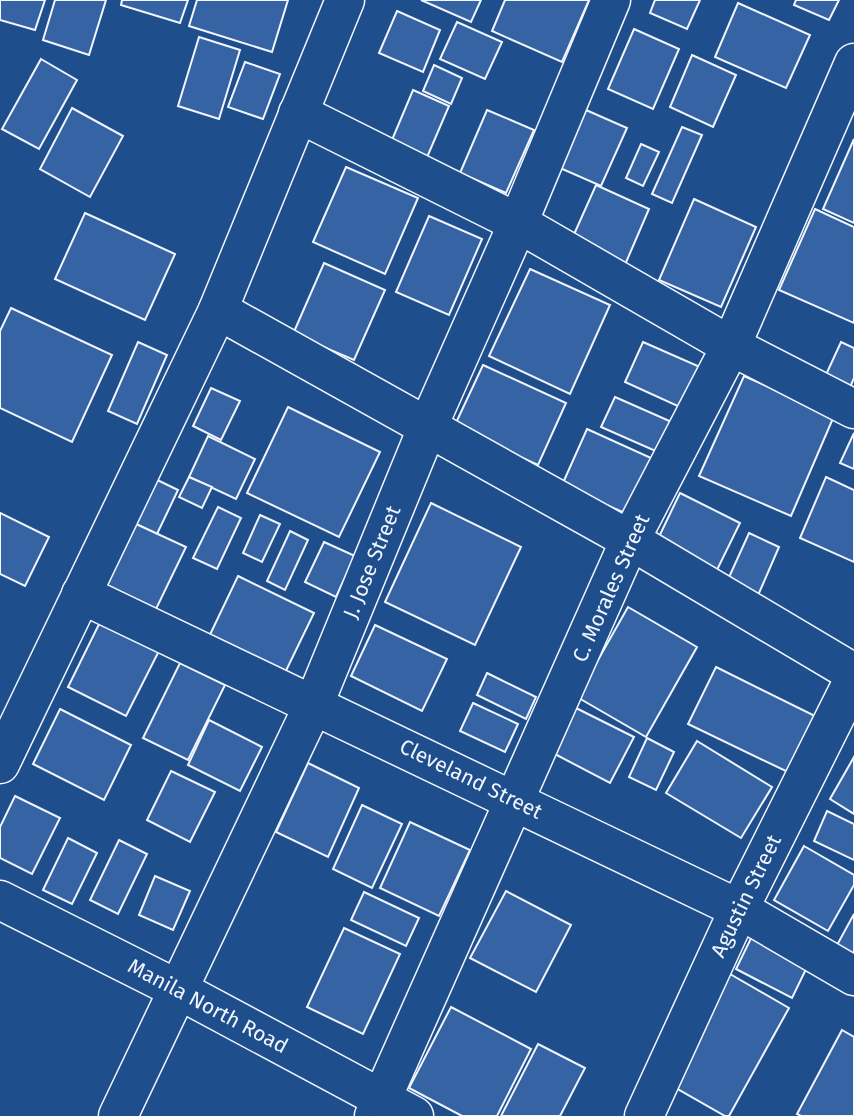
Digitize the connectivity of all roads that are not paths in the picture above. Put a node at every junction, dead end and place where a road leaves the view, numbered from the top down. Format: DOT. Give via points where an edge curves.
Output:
graph roads {
  1 [pos="345,0"];
  2 [pos="611,0"];
  3 [pos="854,62"];
  4 [pos="298,113"];
  5 [pos="518,223"];
  6 [pos="218,310"];
  7 [pos="731,346"];
  8 [pos="854,409"];
  9 [pos="428,426"];
  10 [pos="630,540"];
  11 [pos="80,594"];
  12 [pos="854,673"];
  13 [pos="854,679"];
  14 [pos="314,704"];
  15 [pos="0,764"];
  16 [pos="517,801"];
  17 [pos="0,900"];
  18 [pos="739,909"];
  19 [pos="854,976"];
  20 [pos="177,989"];
  21 [pos="390,1110"];
  22 [pos="117,1116"];
  23 [pos="644,1116"];
  1 -- 4 [label="main road"];
  2 -- 5 [label="main road, J. Jose Street"];
  3 -- 7 [label="main road, C. Morales Street"];
  4 -- 5 [label="main road"];
  4 -- 6 [label="main road"];
  5 -- 7 [label="main road"];
  5 -- 9 [label="main road, J. Jose Street"];
  6 -- 9 [label="main road"];
  6 -- 11 [label="main road"];
  7 -- 8 [label="main road"];
  7 -- 10 [label="main road, C. Morales Street"];
  9 -- 10 [label="main road"];
  9 -- 14 [label="main road, J. Jose Street"];
  10 -- 12 [label="main road"];
  10 -- 16 [label="main road, C. Morales Street"];
  11 -- 14 [label="main road, Cleveland Street"];
  11 -- 15 [label="main road"];
  13 -- 18 [label="main road, Agustin Street"];
  14 -- 16 [label="main road, Cleveland Street"];
  14 -- 20 [label="main road, J. Jose Street"];
  16 -- 18 [label="main road, Cleveland Street"];
  16 -- 21 [label="main road, C. Morales Street"];
  17 -- 20 [label="main road, Manila North Road"];
  18 -- 19 [label="main road, Cleveland Street"];
  18 -- 23 [label="main road, Agustin Street"];
  20 -- 21 [label="main road, Manila North Road"];
  20 -- 22 [label="main road, J. Jose Street"];
}
